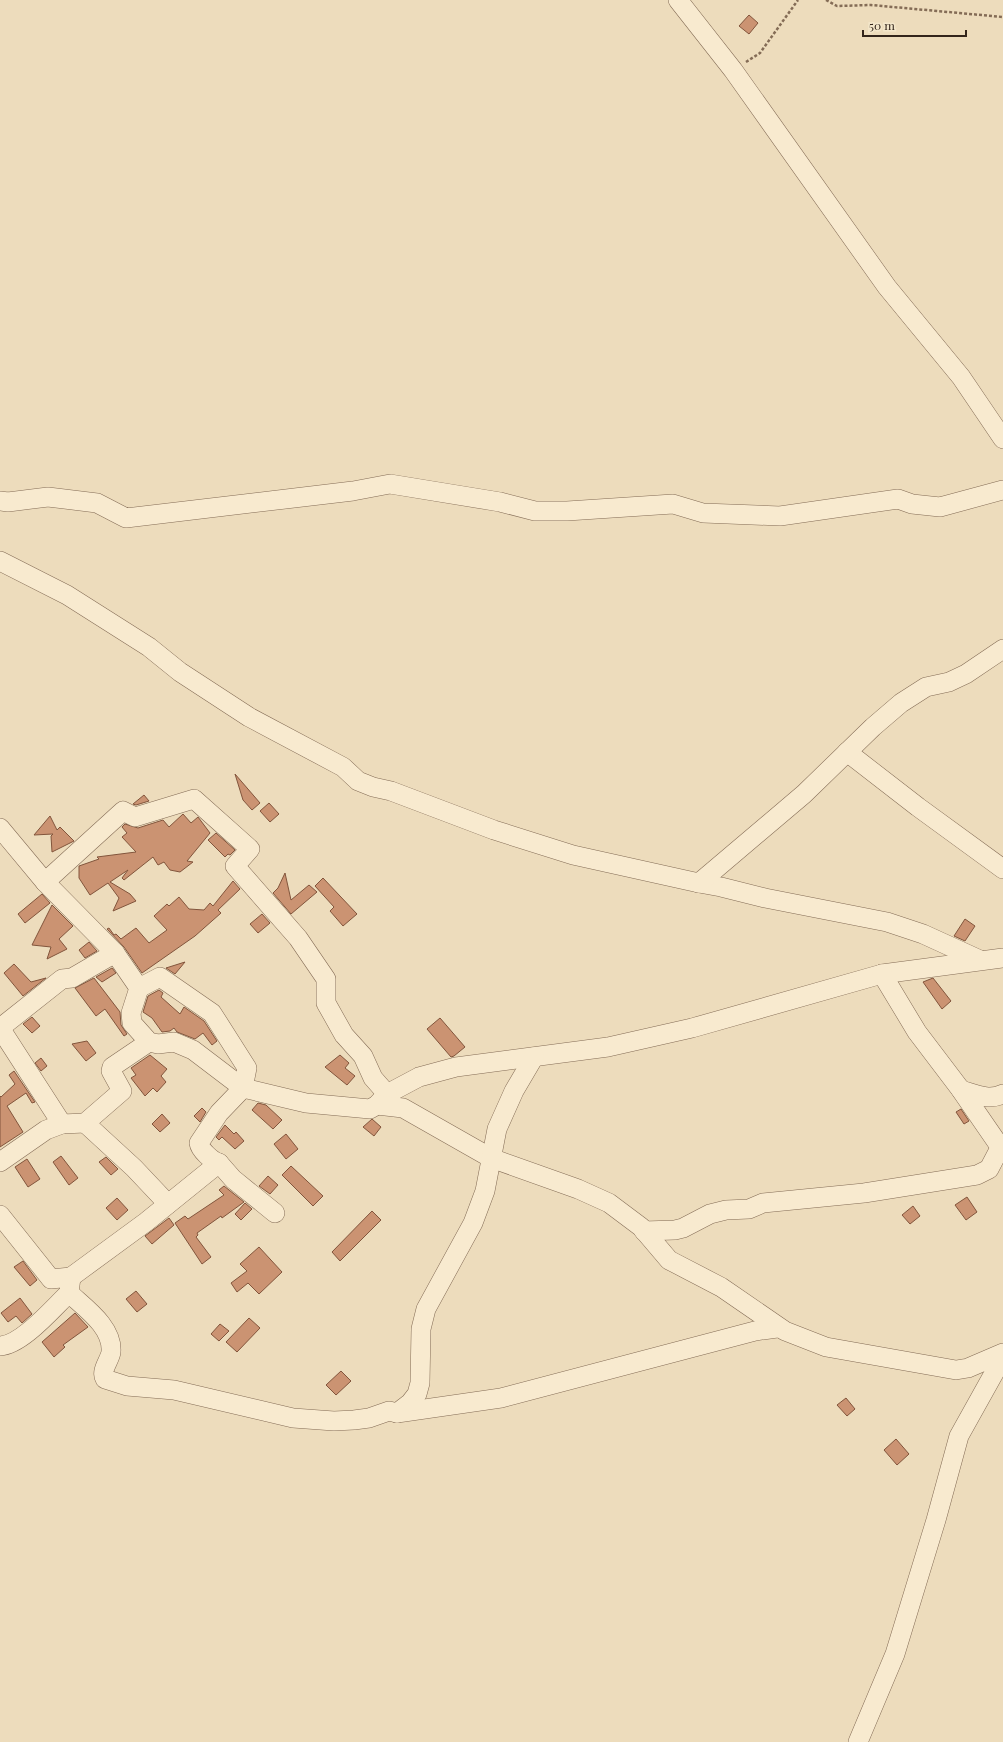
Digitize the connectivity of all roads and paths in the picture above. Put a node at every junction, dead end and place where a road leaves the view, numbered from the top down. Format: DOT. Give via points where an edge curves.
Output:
graph roads {
  1 [pos="678,0"];
  2 [pos="798,0"];
  3 [pos="826,0"];
  4 [pos="1003,16"];
  5 [pos="733,70"];
  6 [pos="1003,439"];
  7 [pos="1003,490"];
  8 [pos="0,501"];
  9 [pos="0,561"];
  10 [pos="1003,649"];
  11 [pos="847,752"];
  12 [pos="0,828"];
  13 [pos="1003,869"];
  14 [pos="45,882"];
  15 [pos="698,883"];
  16 [pos="115,953"];
  17 [pos="1003,958"];
  18 [pos="980,960"];
  19 [pos="882,974"];
  20 [pos="139,988"];
  21 [pos="0,1028"];
  22 [pos="148,1042"];
  23 [pos="534,1057"];
  24 [pos="243,1088"];
  25 [pos="961,1090"];
  26 [pos="1003,1094"];
  27 [pos="382,1100"];
  28 [pos="85,1123"];
  29 [pos="62,1124"];
  30 [pos="1002,1150"];
  31 [pos="491,1158"];
  32 [pos="0,1162"];
  33 [pos="219,1163"];
  34 [pos="168,1204"];
  35 [pos="275,1213"];
  36 [pos="0,1215"];
  37 [pos="644,1230"];
  38 [pos="70,1285"];
  39 [pos="777,1328"];
  40 [pos="0,1346"];
  41 [pos="1003,1353"];
  42 [pos="1003,1357"];
  43 [pos="397,1413"];
  44 [pos="858,1742"];
  1 -- 5 [label="street"];
  2 -- 5 [label="path" via="760,53"];
  3 -- 4 [label="path" via="837,6 871,5"];
  5 -- 6 [label="street" via="887,287 961,378"];
  7 -- 8 [label="street" via="940,507 912,504 898,499 780,516 703,513 673,504 535,511 500,502 390,484 353,491 126,518 97,503 48,497"];
  9 -- 15 [label="street" via="67,596 149,647 180,672 249,717 343,767 358,780 373,787 391,791 494,830 573,855"];
  10 -- 11 [label="street" via="966,674 920,690 901,703"];
  11 -- 13 [label="street"];
  11 -- 15 [label="street" via="804,794"];
  12 -- 14 [label="street"];
  14 -- 16 [label="street"];
  14 -- 27 [label="street" via="123,811 135,817 194,799 250,850 235,866 298,938 326,979 326,1003 344,1036 363,1056"];
  15 -- 18 [label="street" via="886,922 923,934"];
  16 -- 20 [label="street"];
  16 -- 21 [label="street" via="72,978 62,979"];
  17 -- 18 [label="street"];
  18 -- 19 [label="street"];
  19 -- 23 [label="street" via="692,1028 608,1047"];
  19 -- 25 [label="street" via="915,1029"];
  20 -- 22 [label="street" via="131,1013 132,1023"];
  20 -- 24 [label="street" via="160,977 212,1013 247,1068"];
  21 -- 29 [label="street"];
  22 -- 24 [label="street" via="174,1042 193,1050"];
  22 -- 28 [label="street" via="112,1067 111,1072 122,1090"];
  23 -- 27 [label="street" via="456,1067 419,1077"];
  23 -- 31 [label="street" via="501,1119"];
  24 -- 27 [label="street" via="306,1103 370,1109"];
  24 -- 33 [label="street" via="219,1113 199,1143 208,1155"];
  25 -- 26 [label="street" via="982,1097"];
  25 -- 30 [label="street"];
  27 -- 31 [label="street" via="403,1108"];
  28 -- 29 [label="street"];
  28 -- 34 [label="street" via="134,1168"];
  29 -- 32 [label="street" via="41,1133"];
  30 -- 37 [label="street" via="988,1169 977,1175 864,1193 763,1203 749,1209 710,1214 683,1228 664,1231"];
  31 -- 37 [label="street" via="597,1197"];
  31 -- 43 [label="street" via="485,1190 473,1223 426,1309 421,1329 420,1383 417,1394"];
  33 -- 34 [label="street"];
  33 -- 35 [label="street"];
  34 -- 38 [label="street"];
  36 -- 38 [label="street" via="51,1279"];
  37 -- 39 [label="street" via="670,1260 721,1287"];
  38 -- 40 [label="street" via="24,1334 9,1345"];
  38 -- 43 [label="street" via="105,1329 111,1351 103,1374 105,1379 127,1386 174,1390 293,1418 334,1421 369,1418 389,1411"];
  39 -- 41 [label="street" via="826,1346 944,1369 968,1368"];
  39 -- 43 [label="street" via="755,1331 501,1398"];
  42 -- 44 [label="street" via="959,1436 895,1654"];
}
